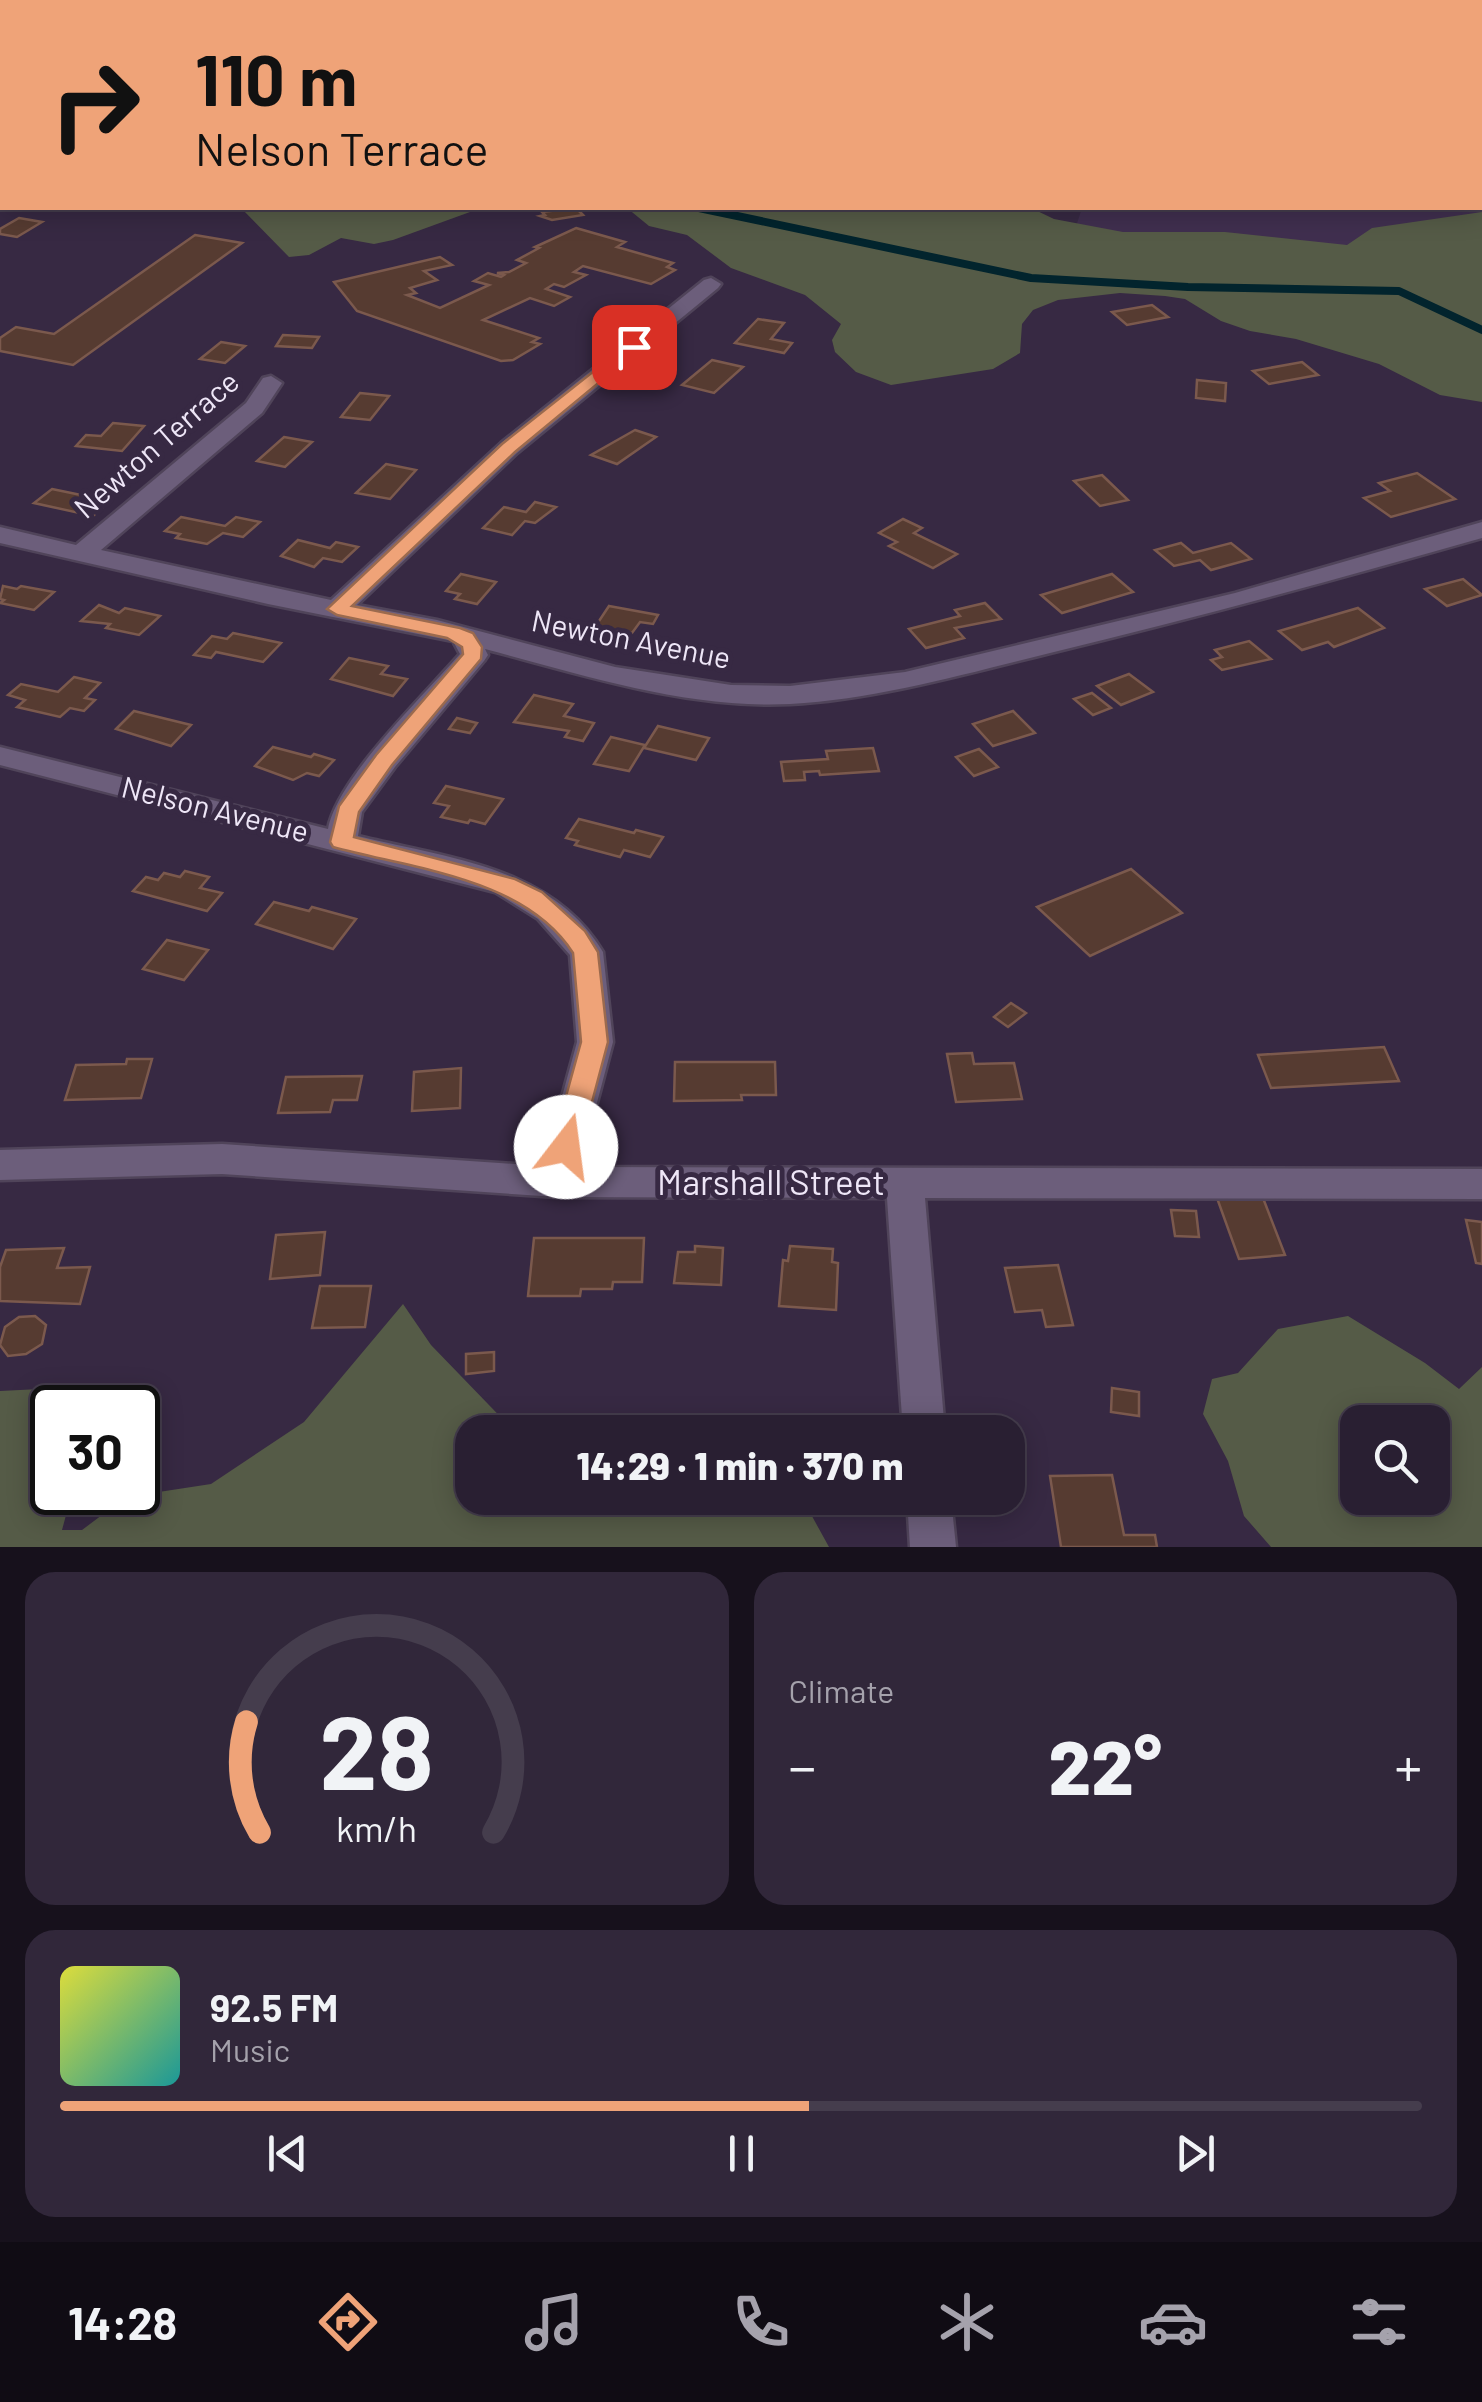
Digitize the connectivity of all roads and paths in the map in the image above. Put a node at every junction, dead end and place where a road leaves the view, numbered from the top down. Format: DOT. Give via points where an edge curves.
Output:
graph roads {
  1 [pos="712,284"];
  2 [pos="271,383"];
  3 [pos="1482,530"];
  4 [pos="0,535"];
  5 [pos="82,553"];
  6 [pos="337,609"];
  7 [pos="465,638"];
  8 [pos="0,756"];
  9 [pos="342,842"];
  10 [pos="0,1164"];
  11 [pos="556,1182"];
  12 [pos="905,1184"];
  13 [pos="1482,1184"];
  14 [pos="923,1415"];
  15 [pos="930,1515"];
  16 [pos="933,1547"];
  1 -- 6 [label="street" via="508,448"];
  2 -- 5 [label="street, Newton Terrace" via="254,408"];
  3 -- 7 [label="street, Newton Avenue" via="1242,599 844,690 732,694 613,675"];
  4 -- 5 [label="street, Newton Avenue"];
  5 -- 6 [label="street, Newton Avenue"];
  6 -- 7 [label="street, Newton Avenue"];
  7 -- 9 [label="street" via="474,655 347,811"];
  8 -- 9 [label="street, Nelson Avenue"];
  9 -- 11 [label="street, Nelson Avenue" via="506,884 550,911 586,952 594,1042"];
  10 -- 11 [label="street, Marshall Street" via="222,1159"];
  11 -- 12 [label="street, Marshall Street"];
  12 -- 13 [label="street, Marshall Street"];
  12 -- 14 [label="street"];
  15 -- 16 [label="street"];
}
